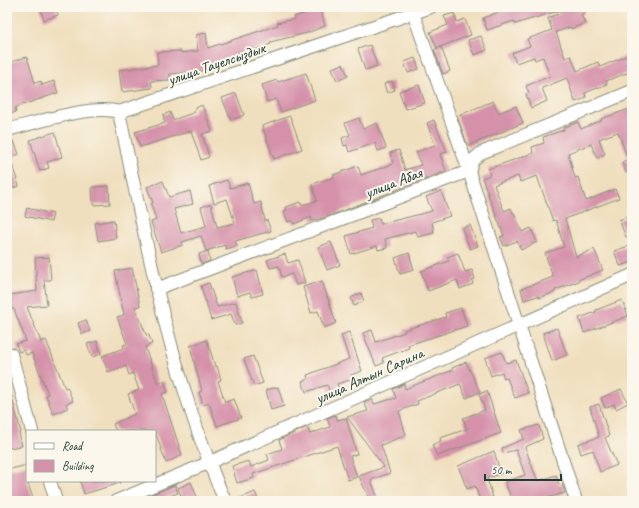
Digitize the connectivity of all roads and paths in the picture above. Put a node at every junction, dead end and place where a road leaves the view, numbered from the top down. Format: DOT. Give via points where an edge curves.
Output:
graph roads {
  1 [pos="431,7"];
  2 [pos="412,10"];
  3 [pos="632,91"];
  4 [pos="119,112"];
  5 [pos="7,130"];
  6 [pos="469,171"];
  7 [pos="632,275"];
  8 [pos="156,289"];
  9 [pos="520,326"];
  10 [pos="11,354"];
  11 [pos="32,430"];
  12 [pos="208,463"];
  13 [pos="50,482"];
  14 [pos="56,501"];
  15 [pos="116,501"];
  16 [pos="225,501"];
  17 [pos="576,501"];
  1 -- 2 [label="street, улица Тауелсыздык"];
  2 -- 4 [label="street, улица Тауелсыздык"];
  2 -- 6 [label="street"];
  3 -- 6 [label="street" via="481,153 473,160"];
  4 -- 5 [label="street, улица Тауелсыздык" via="111,110 75,114"];
  4 -- 8 [label="street"];
  6 -- 8 [label="street, улица Абая"];
  6 -- 9 [label="street"];
  7 -- 9 [label="street, улица Алтын Сарина"];
  8 -- 12 [label="street" via="177,368"];
  9 -- 12 [label="street, улица Алтын Сарина"];
  9 -- 17 [label="street"];
  10 -- 11 [label="street"];
  12 -- 15 [label="street, улица Алтын Сарина"];
  12 -- 16 [label="street"];
  13 -- 14 [label="street"];
}
